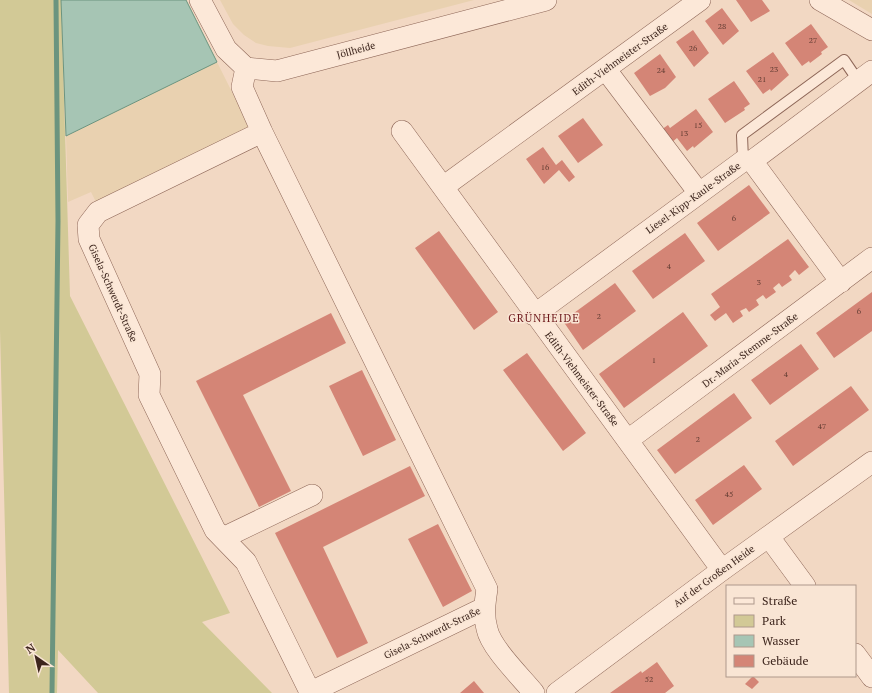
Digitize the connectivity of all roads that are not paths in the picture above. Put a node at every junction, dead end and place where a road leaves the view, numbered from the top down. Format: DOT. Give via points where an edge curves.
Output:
graph roads {
  1 [pos="200,0"];
  2 [pos="546,0"];
  3 [pos="700,0"];
  4 [pos="820,0"];
  5 [pos="872,30"];
  6 [pos="246,68"];
  7 [pos="606,70"];
  8 [pos="866,76"];
  9 [pos="402,131"];
  10 [pos="262,132"];
  11 [pos="748,161"];
  12 [pos="443,187"];
  13 [pos="698,193"];
  14 [pos="872,258"];
  15 [pos="841,282"];
  16 [pos="534,315"];
  17 [pos="628,440"];
  18 [pos="872,462"];
  19 [pos="312,495"];
  20 [pos="769,537"];
  21 [pos="223,538"];
  22 [pos="722,570"];
  23 [pos="804,585"];
  24 [pos="484,608"];
  25 [pos="856,655"];
  26 [pos="872,677"];
  27 [pos="309,693"];
  28 [pos="534,693"];
  29 [pos="558,693"];
  1 -- 6 [label="street" via="226,49"];
  2 -- 6 [label="street, Jöllheide" via="277,71"];
  3 -- 7 [label="street, Edith-Viehmeister-Straße"];
  4 -- 5 [label="street"];
  6 -- 10 [label="street" via="242,87"];
  7 -- 12 [label="street, Edith-Viehmeister-Straße"];
  7 -- 13 [label="street"];
  8 -- 11 [label="street, Liesel-Kipp-Kaule-Straße"];
  9 -- 12 [label="street, Edith-Viehmeister-Straße"];
  10 -- 21 [label="street, Gisela-Schwerdt-Straße" via="98,212 88,225 89,239 150,374 149,395 215,530"];
  10 -- 24 [label="street" via="487,589"];
  11 -- 13 [label="street, Liesel-Kipp-Kaule-Straße"];
  11 -- 15 [label="street"];
  12 -- 16 [label="street, Edith-Viehmeister-Straße"];
  13 -- 16 [label="street, Liesel-Kipp-Kaule-Straße"];
  14 -- 15 [label="street, Dr.-Maria-Stemme-Straße"];
  15 -- 17 [label="street, Dr.-Maria-Stemme-Straße"];
  16 -- 17 [label="street, Edith-Viehmeister-Straße"];
  17 -- 22 [label="street, Edith-Viehmeister-Straße"];
  18 -- 20 [label="street, Auf der Großen Heide"];
  19 -- 21 [label="street"];
  20 -- 22 [label="street, Auf der Großen Heide"];
  20 -- 23 [label="street"];
  21 -- 27 [label="street, Gisela-Schwerdt-Straße" via="246,562"];
  22 -- 29 [label="street, Auf der Großen Heide"];
  24 -- 27 [label="street, Gisela-Schwerdt-Straße"];
  24 -- 28 [label="street, Gisela-Schwerdt-Straße" via="487,630 499,650"];
  25 -- 26 [label="street"];
}
